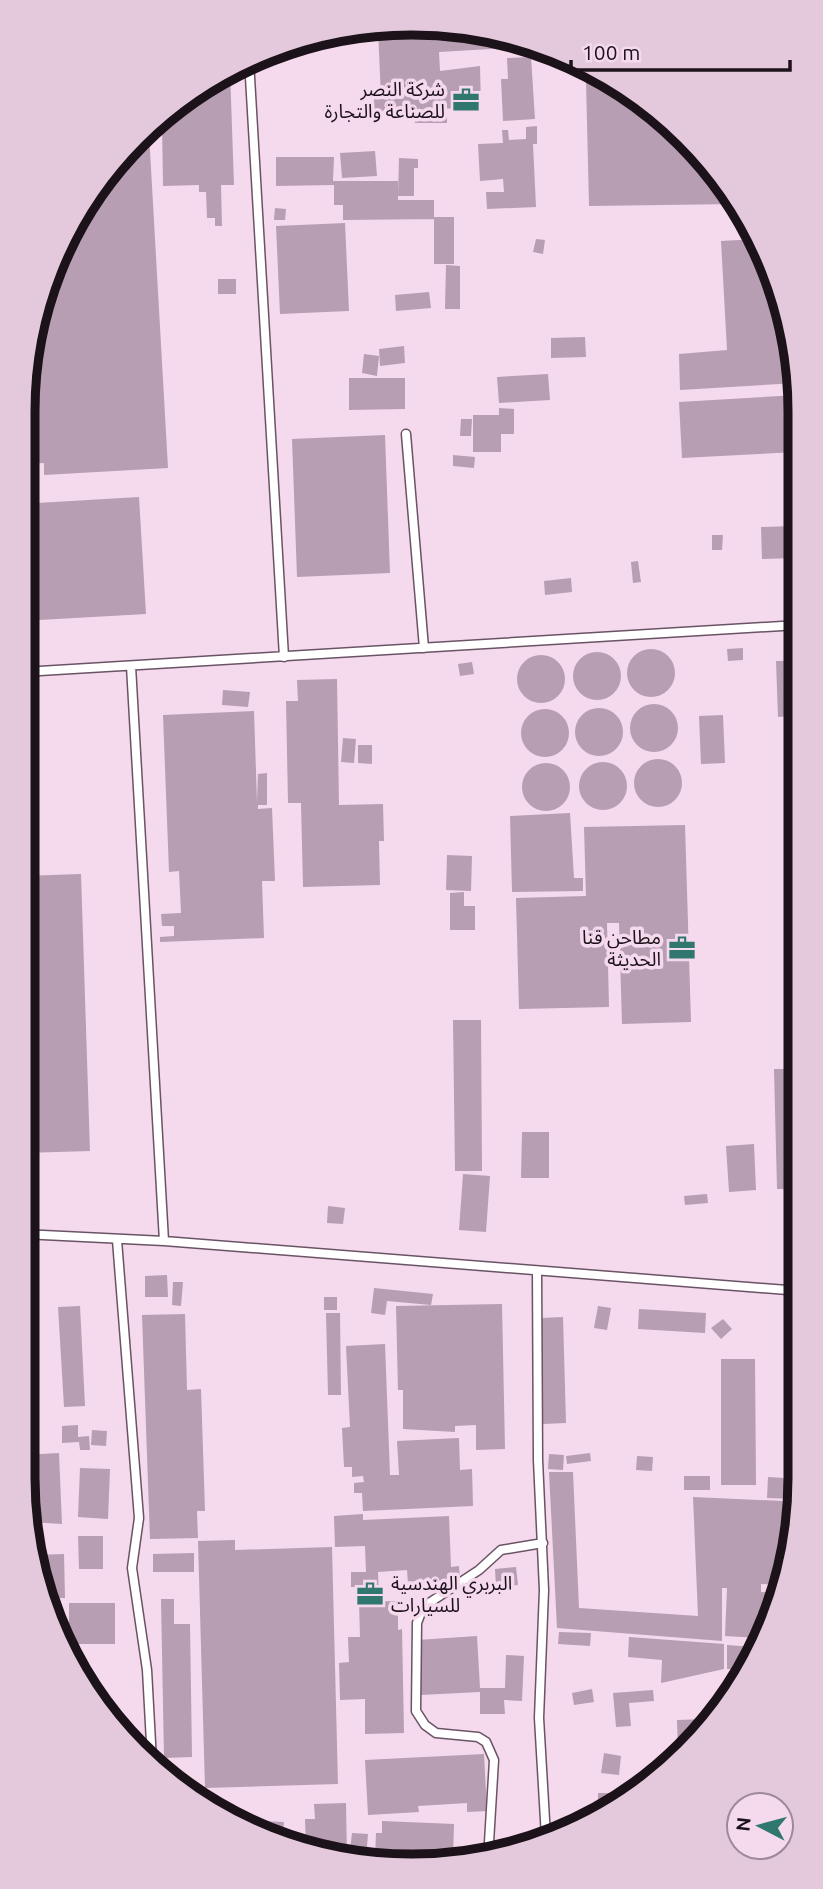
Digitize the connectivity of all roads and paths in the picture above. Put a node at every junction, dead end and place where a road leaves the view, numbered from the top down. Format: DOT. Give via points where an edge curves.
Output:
graph roads {
  1 [pos="249,72"];
  2 [pos="406,434"];
  3 [pos="788,626"];
  4 [pos="424,648"];
  5 [pos="284,657"];
  6 [pos="131,666"];
  7 [pos="35,671"];
  8 [pos="35,1235"];
  9 [pos="117,1240"];
  10 [pos="163,1241"];
  11 [pos="537,1271"];
  12 [pos="788,1290"];
  13 [pos="543,1542"];
  14 [pos="151,1750"];
  15 [pos="546,1829"];
  16 [pos="489,1846"];
  1 -- 5 [label="lane"];
  2 -- 4 [label="lane"];
  3 -- 4 [label="lane"];
  4 -- 5 [label="lane"];
  5 -- 6 [label="lane"];
  6 -- 7 [label="lane"];
  6 -- 10 [label="lane"];
  8 -- 9 [label="lane"];
  9 -- 10 [label="lane"];
  9 -- 14 [label="lane" via="139,1518 132,1568 147,1670"];
  10 -- 11 [label="lane"];
  11 -- 12 [label="lane"];
  11 -- 13 [label="lane"];
  13 -- 15 [label="lane" via="539,1718"];
  13 -- 16 [label="lane" via="501,1550 423,1607 417,1623 416,1710 436,1733 478,1737 486,1742 494,1760"];
}
